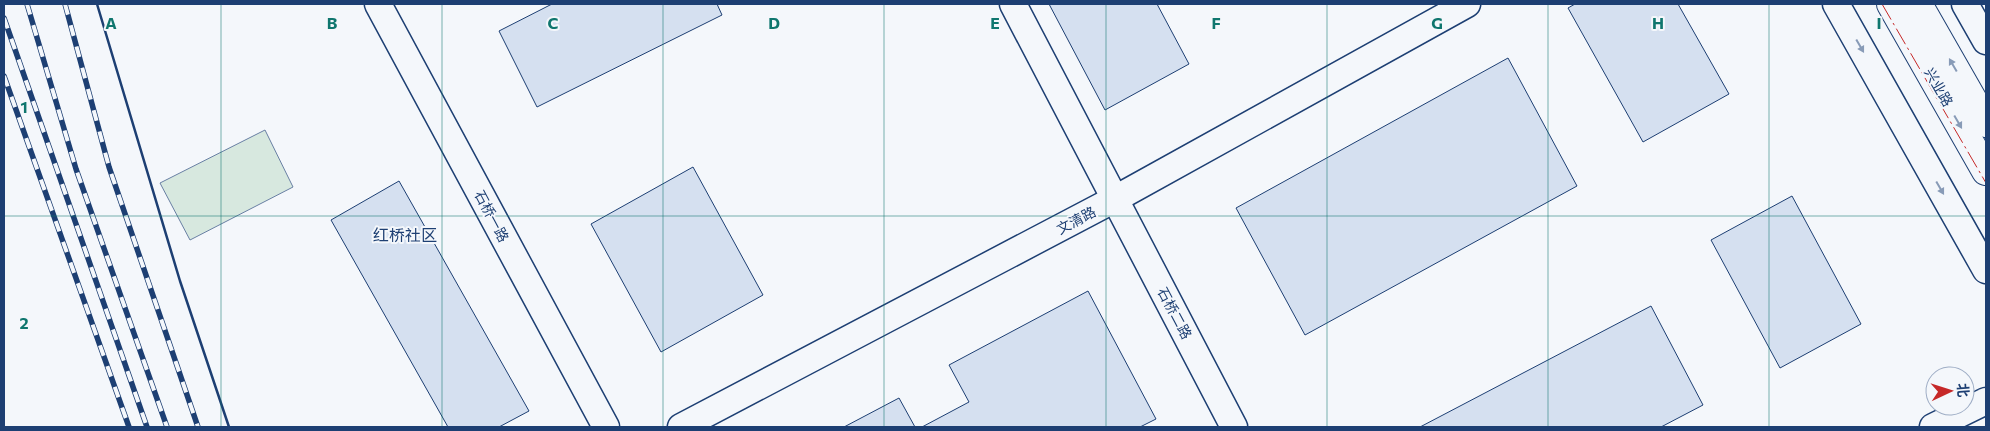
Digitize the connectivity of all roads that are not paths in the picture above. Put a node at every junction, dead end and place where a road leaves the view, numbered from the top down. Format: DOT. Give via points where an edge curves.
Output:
graph roads {
  1 [pos="380,4"];
  2 [pos="1013,4"];
  3 [pos="1467,4"];
  4 [pos="1836,4"];
  5 [pos="1891,4"];
  6 [pos="1918,4"];
  7 [pos="1965,4"];
  8 [pos="1986,41"];
  9 [pos="1986,122"];
  10 [pos="1986,171"];
  11 [pos="1115,199"];
  12 [pos="1986,270"];
  13 [pos="1986,401"];
  14 [pos="606,427"];
  15 [pos="681,427"];
  16 [pos="1234,427"];
  17 [pos="1933,427"];
  1 -- 14 [label="street, 石桥一路"];
  2 -- 11 [label="street, 石桥二路"];
  3 -- 11 [label="street, 文清路"];
  4 -- 12 [label="street, one-way"];
  5 -- 10 [label="main road, 兴业路, one-way"];
  9 -- 6 [label="main road, 兴业路, one-way"];
  7 -- 8 [label="street"];
  11 -- 15 [label="street, 文清路"];
  11 -- 16 [label="street, 石桥二路"];
  13 -- 17 [label="street"];
}
